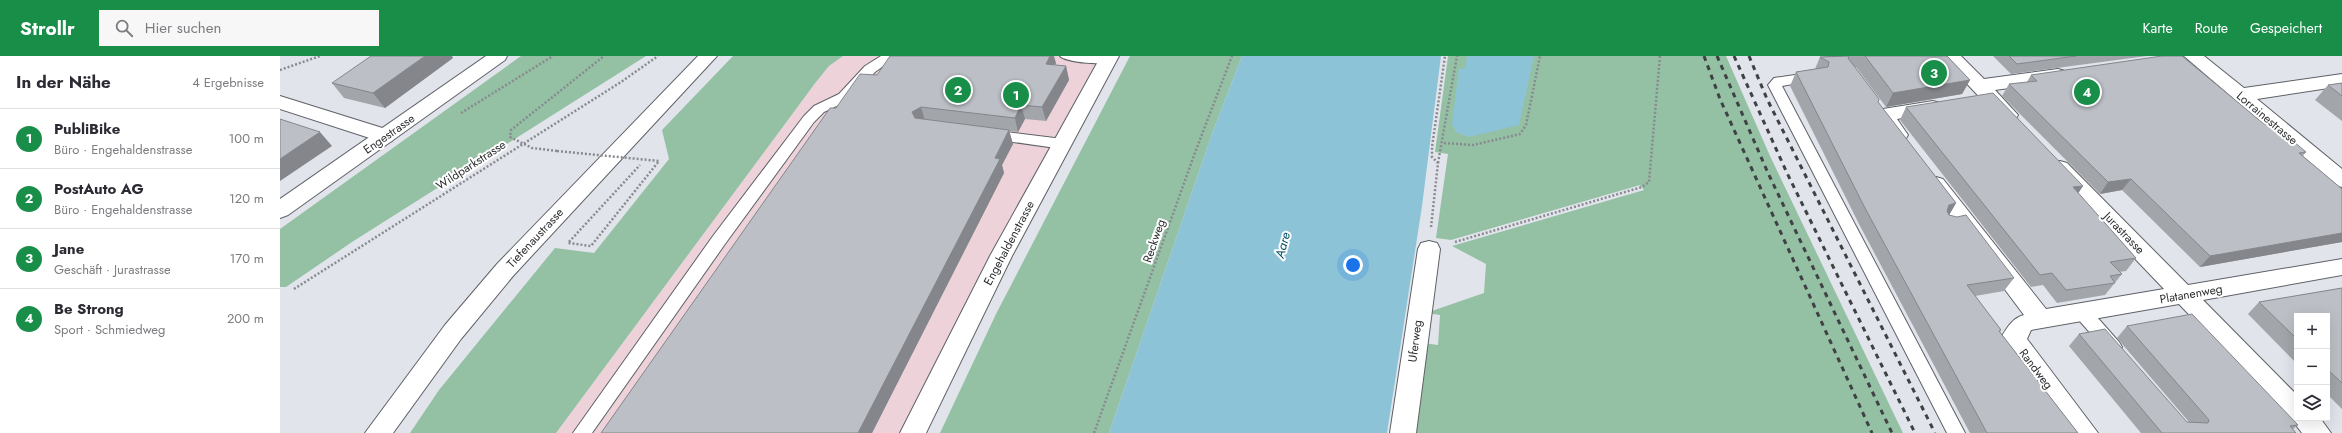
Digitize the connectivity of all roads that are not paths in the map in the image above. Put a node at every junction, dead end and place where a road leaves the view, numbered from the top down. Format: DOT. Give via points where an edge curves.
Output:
graph roads {
  1 [pos="498,56"];
  2 [pos="708,56"];
  3 [pos="890,56"];
  4 [pos="1067,56"];
  5 [pos="1950,56"];
  6 [pos="2186,56"];
  7 [pos="1109,58"];
  8 [pos="2072,73"];
  9 [pos="1815,76"];
  10 [pos="2342,80"];
  11 [pos="2240,95"];
  12 [pos="1973,97"];
  13 [pos="280,102"];
  14 [pos="2024,131"];
  15 [pos="979,133"];
  16 [pos="385,136"];
  17 [pos="1064,144"];
  18 [pos="1912,152"];
  19 [pos="2046,154"];
  20 [pos="1926,171"];
  21 [pos="2341,178"];
  22 [pos="280,210"];
  23 [pos="1429,249"];
  24 [pos="2342,268"];
  25 [pos="2185,295"];
  26 [pos="2083,312"];
  27 [pos="2041,320"];
  28 [pos="2124,361"];
  29 [pos="2294,408"];
  30 [pos="2307,421"];
  31 [pos="378,433"];
  32 [pos="582,433"];
  33 [pos="913,433"];
  34 [pos="1403,433"];
  35 [pos="1956,433"];
  36 [pos="2085,433"];
  37 [pos="2318,433"];
  1 -- 16 [label="street, Engestrasse"];
  2 -- 31 [label="street, Tiefenaustrasse" via="505,270 453,332"];
  3 -- 32 [label="lane" via="870,69 844,97 819,109 809,118"];
  4 -- 7 [label="lane"];
  5 -- 12 [label="street"];
  6 -- 11 [label="street, Lorrainestrasse"];
  7 -- 17 [label="street, Engehaldenstrasse"];
  8 -- 12 [label="street"];
  9 -- 35 [label="lane" via="1779,81 1775,85"];
  10 -- 11 [label="street"];
  11 -- 21 [label="street, Lorrainestrasse"];
  12 -- 14 [label="street"];
  12 -- 18 [label="street" via="1878,108"];
  13 -- 16 [label="street"];
  15 -- 17 [label="lane"];
  16 -- 22 [label="street, Engestrasse"];
  17 -- 33 [label="street, Engehaldenstrasse" via="1001,256"];
  19 -- 25 [label="street, Jurastrasse"];
  20 -- 27 [label="street" via="1956,222"];
  23 -- 34 [label="street, Uferweg"];
  24 -- 25 [label="street, Platanenweg"];
  25 -- 26 [label="street, Platanenweg"];
  25 -- 29 [label="street, Jurastrasse"];
  26 -- 27 [label="street, Platanenweg"];
  26 -- 28 [label="lane"];
  27 -- 36 [label="street, Randweg" via="2023,324 2016,330 2016,343"];
  30 -- 37 [label="street"];
}
